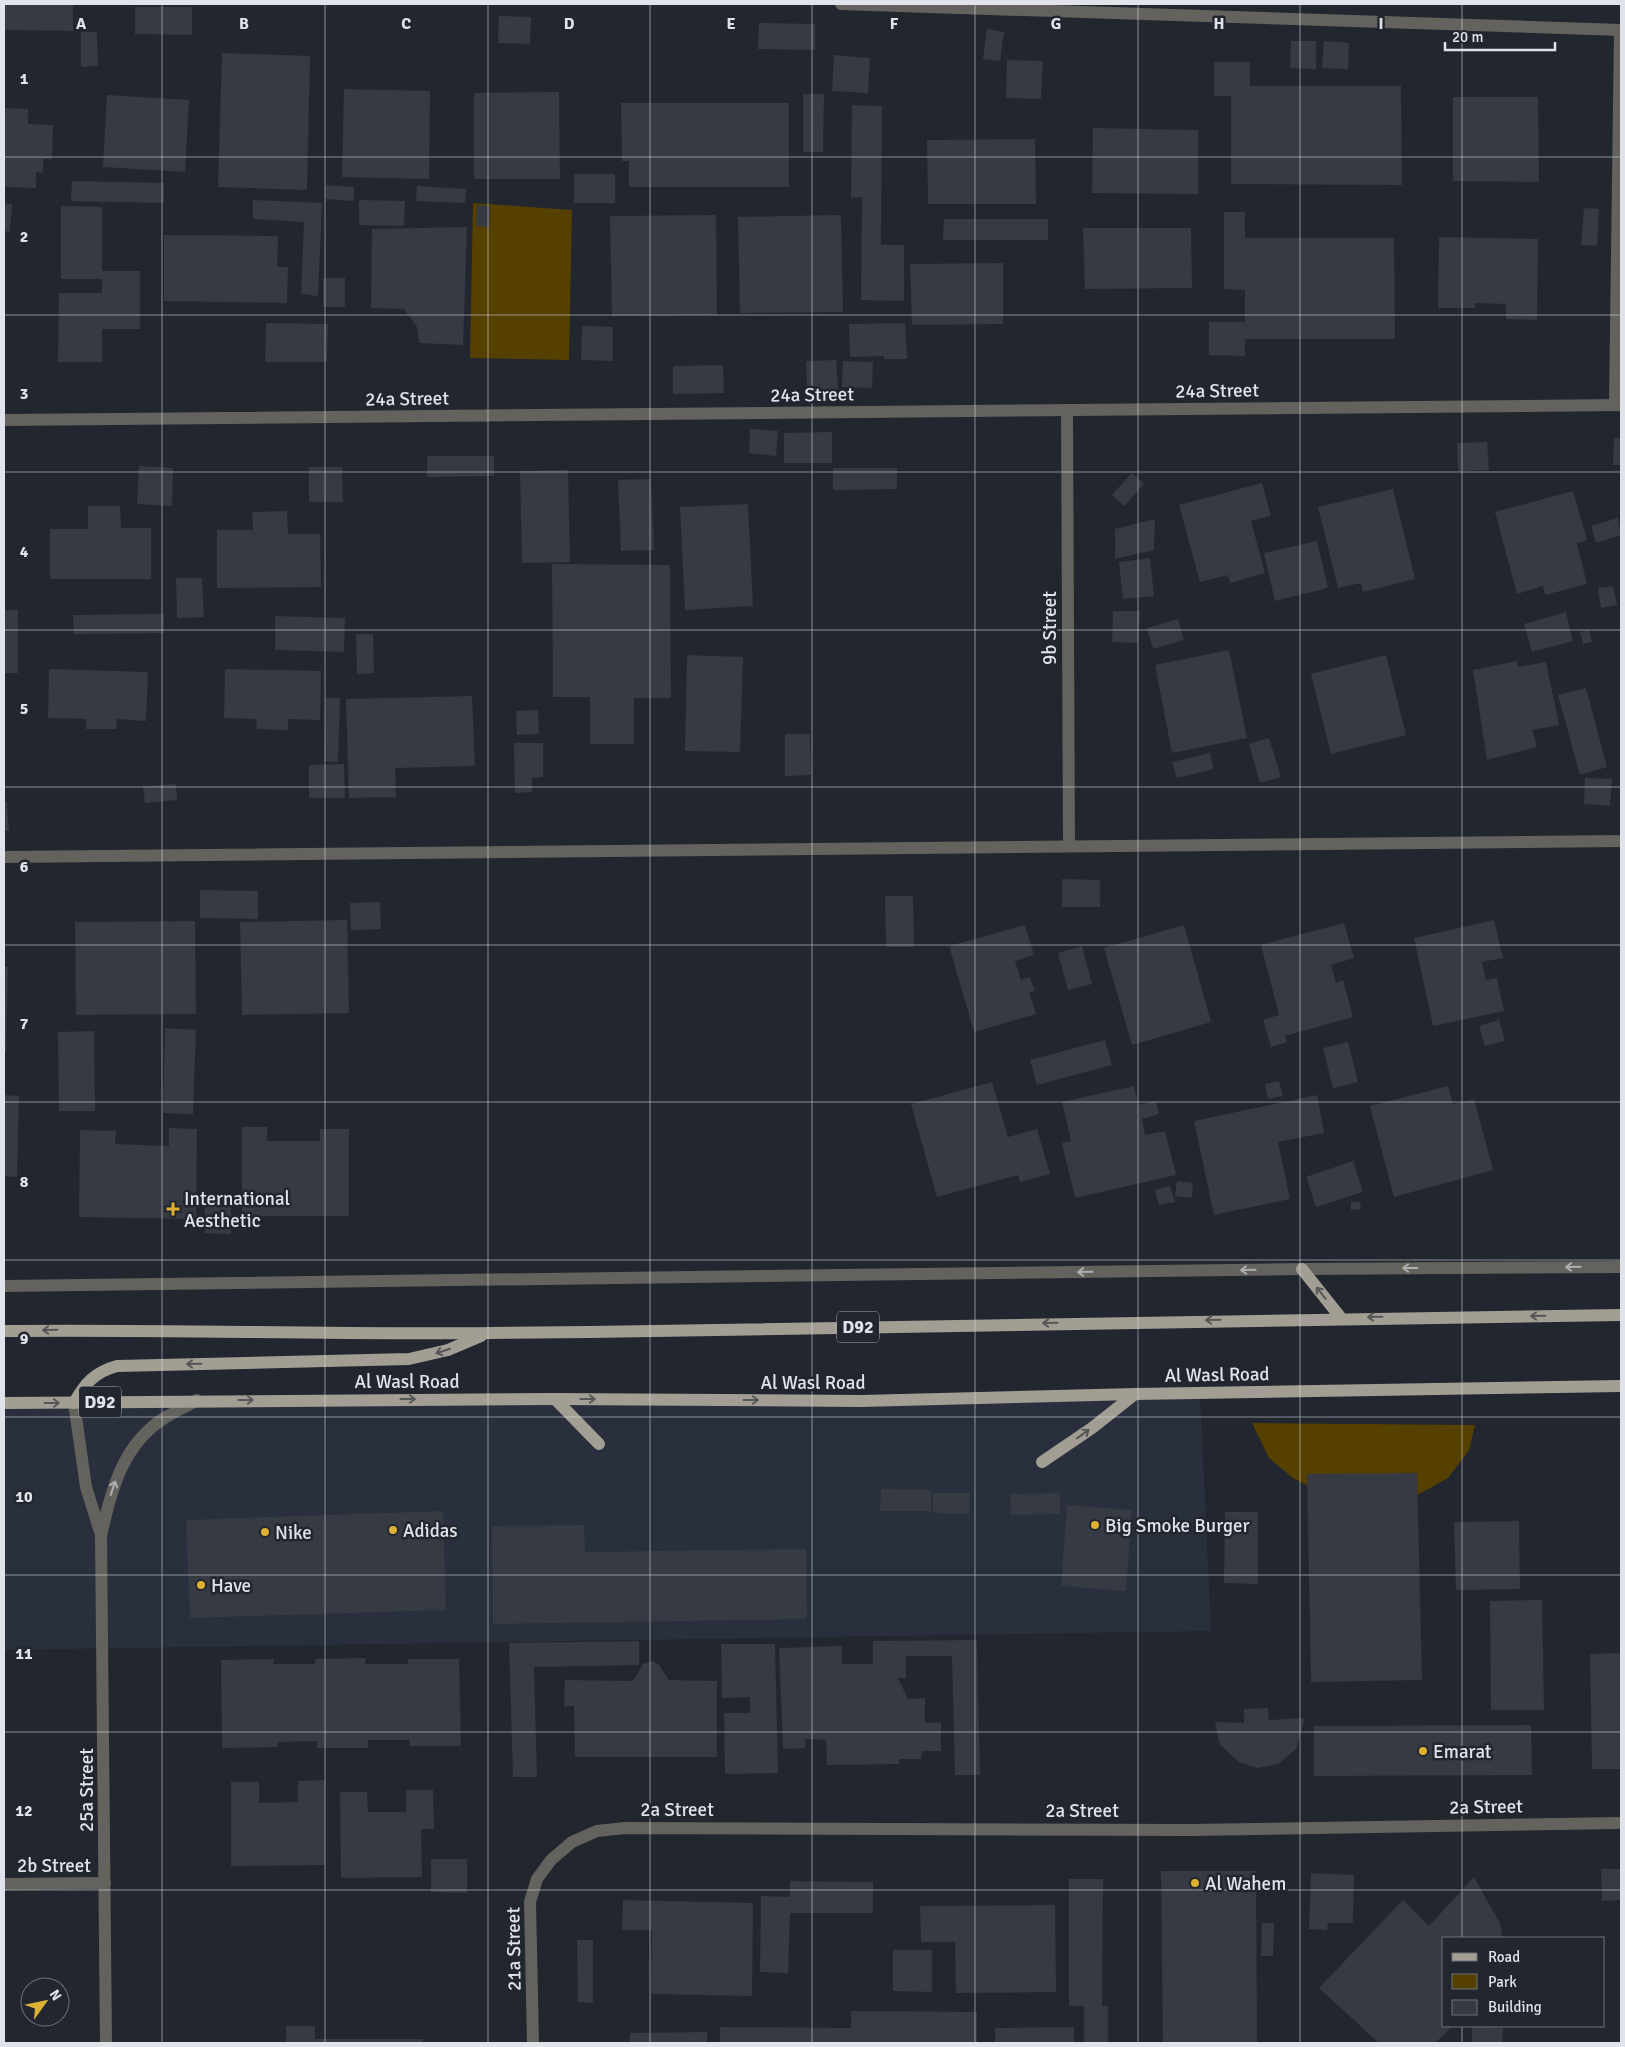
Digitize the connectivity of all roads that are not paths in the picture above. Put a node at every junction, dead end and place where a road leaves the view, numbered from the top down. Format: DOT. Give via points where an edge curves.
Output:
graph roads {
  1 [pos="841,4"];
  2 [pos="1621,30"];
  3 [pos="1618,405"];
  4 [pos="1067,410"];
  5 [pos="4,420"];
  6 [pos="1621,841"];
  7 [pos="1069,846"];
  8 [pos="4,857"];
  9 [pos="1621,1267"];
  10 [pos="1302,1269"];
  11 [pos="4,1286"];
  12 [pos="1621,1315"];
  13 [pos="1341,1318"];
  14 [pos="4,1331"];
  15 [pos="488,1333"];
  16 [pos="1621,1386"];
  17 [pos="1135,1394"];
  18 [pos="556,1399"];
  19 [pos="197,1400"];
  20 [pos="4,1403"];
  21 [pos="74,1403"];
  22 [pos="599,1444"];
  23 [pos="1042,1462"];
  24 [pos="101,1536"];
  25 [pos="1621,1823"];
  26 [pos="551,1860"];
  27 [pos="106,1883"];
  28 [pos="4,1884"];
  29 [pos="106,2043"];
  30 [pos="533,2043"];
  1 -- 2 [label="street"];
  2 -- 3 [label="street"];
  3 -- 4 [label="street, 24a Street"];
  4 -- 5 [label="street, 24a Street"];
  4 -- 7 [label="street, 9b Street"];
  6 -- 7 [label="street"];
  7 -- 8 [label="street"];
  9 -- 10 [label="street, one-way"];
  10 -- 11 [label="street, one-way"];
  13 -- 10 [label="main road, one-way"];
  12 -- 13 [label="main road, D92, one-way"];
  13 -- 15 [label="main road, D92, one-way"];
  15 -- 14 [label="main road, D92, one-way"];
  15 -- 21 [label="main road, one-way" via="448,1350 409,1359 117,1366 92,1377 82,1387"];
  16 -- 17 [label="main road, Al Wasl Road / D92"];
  18 -- 17 [label="main road, Al Wasl Road / D92, one-way" via="861,1401"];
  23 -- 17 [label="main road, one-way"];
  19 -- 18 [label="main road, Al Wasl Road / D92, one-way"];
  18 -- 22 [label="main road"];
  19 -- 21 [label="main road, Al Wasl Road / D92"];
  24 -- 19 [label="street, 25a Street, one-way" via="111,1493 131,1450 165,1418"];
  20 -- 21 [label="main road, Al Wasl Road / D92, one-way"];
  21 -- 24 [label="street, 25a Street" via="86,1487"];
  24 -- 27 [label="street, 25a Street"];
  25 -- 26 [label="street, 2a Street" via="1191,1830 625,1828 598,1831 572,1842"];
  26 -- 30 [label="street, 21a Street" via="536,1880 530,1902"];
  27 -- 28 [label="street, 2b Street"];
  27 -- 29 [label="street, 25a Street"];
}
